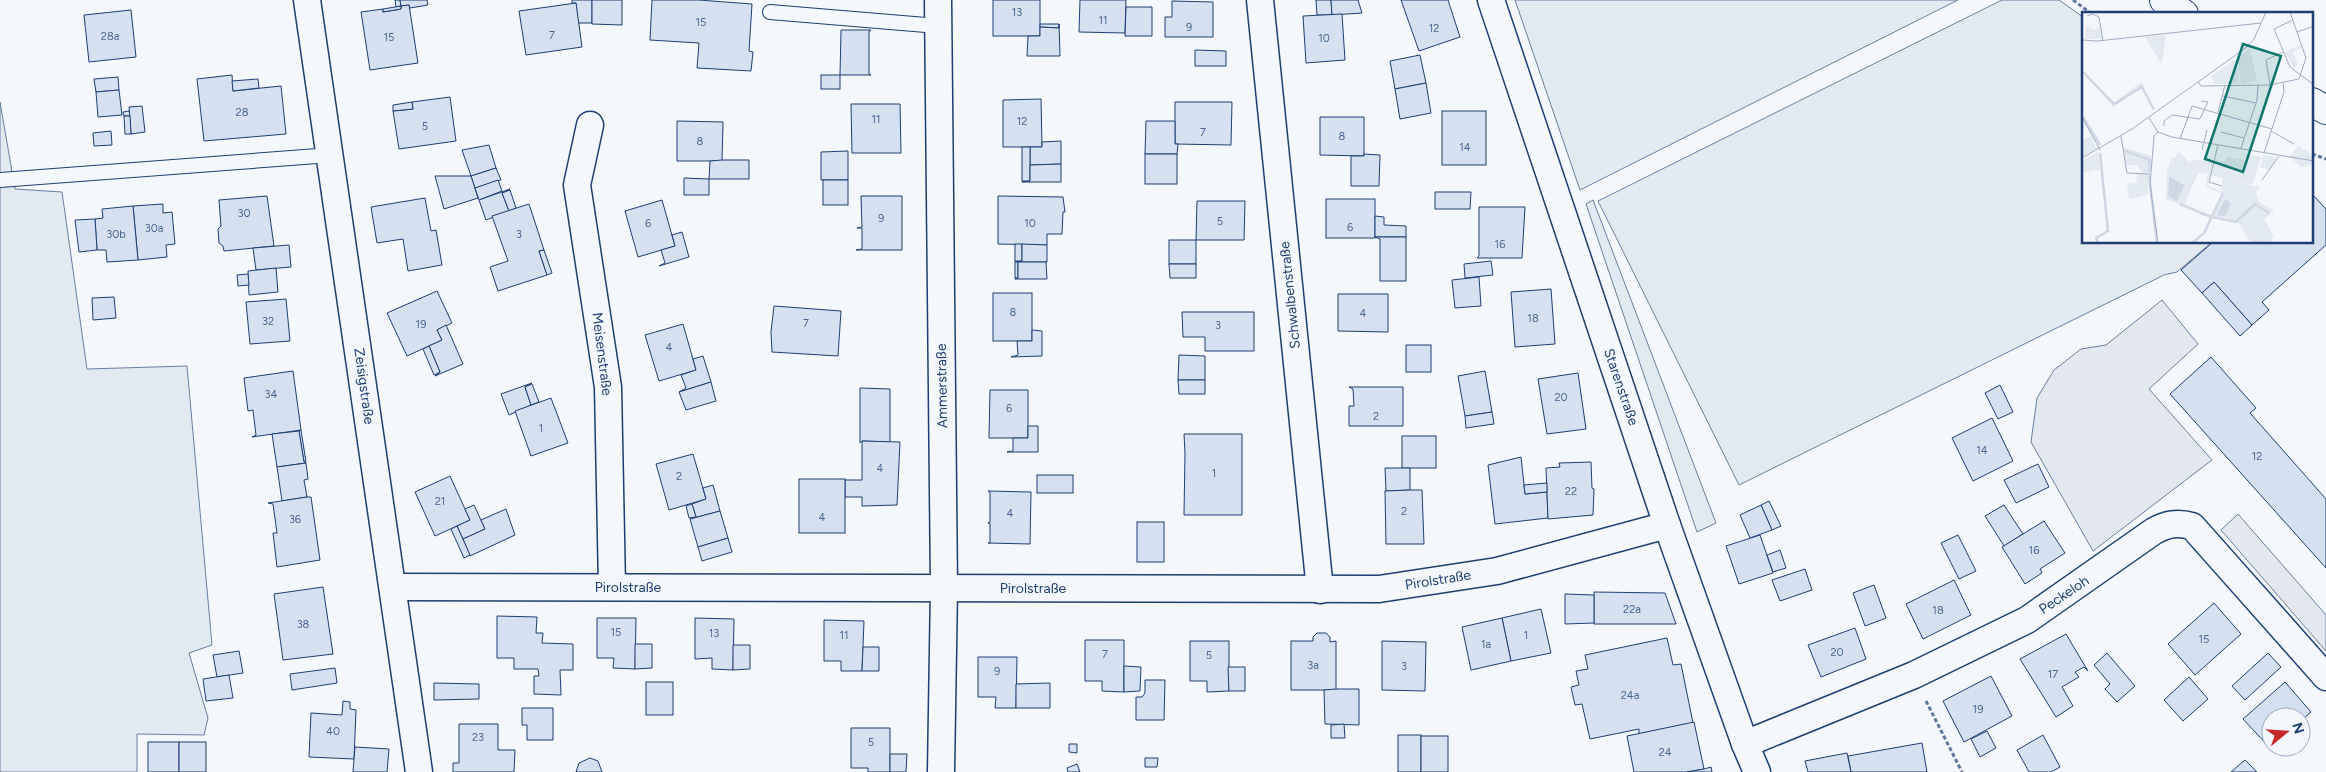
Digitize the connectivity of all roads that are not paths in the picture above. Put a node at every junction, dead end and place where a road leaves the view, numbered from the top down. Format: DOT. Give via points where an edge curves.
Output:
graph roads {
  1 [pos="307,0"];
  2 [pos="938,0"];
  3 [pos="1260,0"];
  4 [pos="1491,0"];
  5 [pos="2164,0"];
  6 [pos="770,12"];
  7 [pos="2181,12"];
  8 [pos="938,26"];
  9 [pos="2314,103"];
  10 [pos="2326,110"];
  11 [pos="590,125"];
  12 [pos="331,155"];
  13 [pos="0,180"];
  14 [pos="1667,525"];
  15 [pos="392,587"];
  16 [pos="612,587"];
  17 [pos="944,588"];
  18 [pos="1320,590"];
  19 [pos="2326,677"];
  20 [pos="1745,744"];
  21 [pos="418,772"];
  22 [pos="941,772"];
  23 [pos="1757,772"];
  1 -- 12 [label="street, Zeisigstraße"];
  2 -- 8 [label="street, Ammerstraße"];
  3 -- 18 [label="street, Schwalbenstraße"];
  4 -- 14 [label="street, Starenstraße"];
  5 -- 7 [label="main road"];
  6 -- 8 [label="lane"];
  8 -- 17 [label="street, Ammerstraße"];
  9 -- 10 [label="main road"];
  11 -- 16 [label="street, Meisenstraße" via="577,185 608,387"];
  12 -- 13 [label="lane"];
  12 -- 15 [label="street, Zeisigstraße"];
  14 -- 18 [label="street, Pirolstraße" via="1497,571 1379,589"];
  14 -- 20 [label="street, Starenstraße"];
  15 -- 16 [label="street, Pirolstraße"];
  15 -- 21 [label="street, Zeisigstraße"];
  16 -- 17 [label="street, Pirolstraße"];
  17 -- 18 [label="street, Pirolstraße"];
  17 -- 22 [label="street, Ammerstraße"];
  19 -- 20 [label="street, Peckeloh" via="2192,526 2167,524 2027,620 1914,675"];
  20 -- 23 [label="street, Starenstraße"];
}
